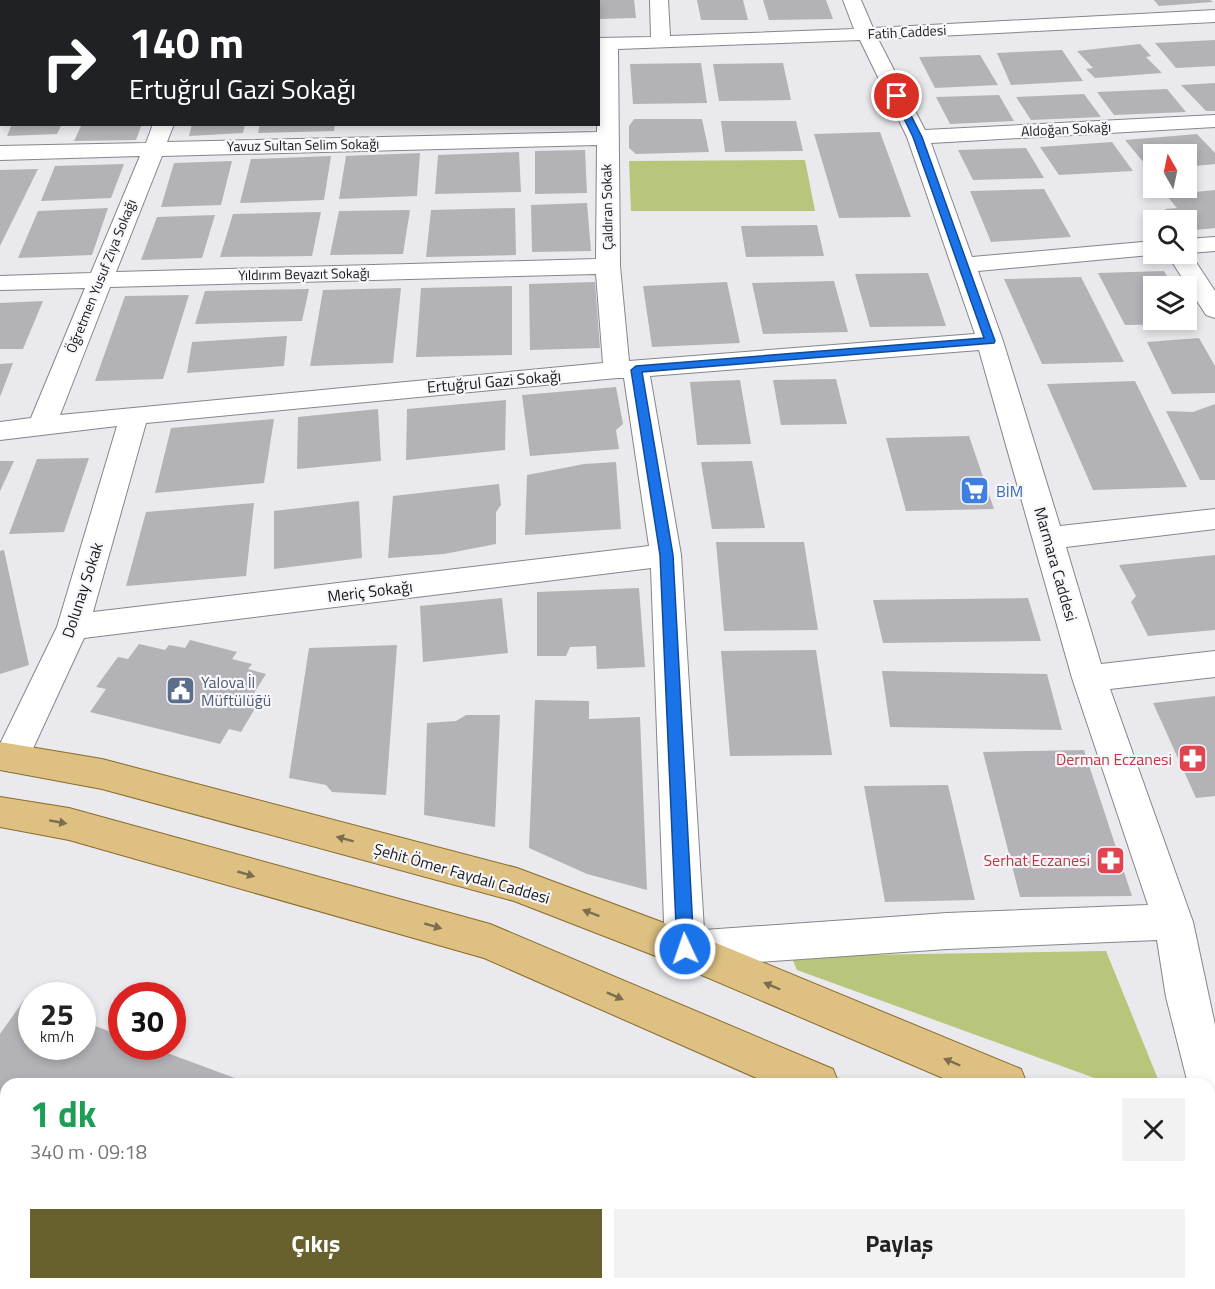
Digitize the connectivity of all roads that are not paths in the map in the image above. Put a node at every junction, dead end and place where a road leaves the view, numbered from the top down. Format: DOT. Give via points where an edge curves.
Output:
graph roads {
  1 [pos="659,0"];
  2 [pos="852,0"];
  3 [pos="1215,16"];
  4 [pos="866,34"];
  5 [pos="661,42"];
  6 [pos="603,44"];
  7 [pos="1215,121"];
  8 [pos="163,126"];
  9 [pos="918,137"];
  10 [pos="607,138"];
  11 [pos="153,149"];
  12 [pos="0,153"];
  13 [pos="1215,244"];
  14 [pos="1197,245"];
  15 [pos="1143,249"];
  16 [pos="1185,264"];
  17 [pos="963,265"];
  18 [pos="608,266"];
  19 [pos="100,279"];
  20 [pos="0,283"];
  21 [pos="1215,310"];
  22 [pos="990,341"];
  23 [pos="627,370"];
  24 [pos="134,415"];
  25 [pos="41,428"];
  26 [pos="0,432"];
  27 [pos="1215,519"];
  28 [pos="1048,538"];
  29 [pos="666,555"];
  30 [pos="74,627"];
  31 [pos="1215,664"];
  32 [pos="1089,678"];
  33 [pos="5,757"];
  34 [pos="0,812"];
  35 [pos="1173,922"];
  36 [pos="685,949"];
  37 [pos="1201,995"];
  38 [pos="804,1078"];
  39 [pos="992,1078"];
  40 [pos="1211,1078"];
  1 -- 5 [label="street"];
  2 -- 4 [label="street, Marmara Caddesi"];
  3 -- 4 [label="street, Fatih Caddesi"];
  4 -- 5 [label="street, Fatih Caddesi"];
  4 -- 9 [label="street, Marmara Caddesi"];
  5 -- 6 [label="street, Fatih Caddesi"];
  6 -- 10 [label="street, Çaldıran Sokak"];
  7 -- 9 [label="street, Aldoğan Sokağı"];
  8 -- 11 [label="street, Öğretmen Yusuf Ziya Sokağı"];
  9 -- 17 [label="street, Marmara Caddesi"];
  10 -- 11 [label="street, Yavuz Sultan Selim Sokağı"];
  10 -- 18 [label="street, Çaldıran Sokak"];
  11 -- 12 [label="street, Yavuz Sultan Selim Sokağı"];
  11 -- 19 [label="street, Öğretmen Yusuf Ziya Sokağı"];
  13 -- 14 [label="street"];
  15 -- 17 [label="street"];
  16 -- 21 [label="street"];
  17 -- 22 [label="street, Marmara Caddesi"];
  18 -- 19 [label="street, Yıldırım Beyazıt Sokağı"];
  18 -- 23 [label="street, Çaldıran Sokak"];
  19 -- 20 [label="street, Yıldırım Beyazıt Sokağı"];
  19 -- 25 [label="street, Öğretmen Yusuf Ziya Sokağı"];
  22 -- 23 [label="street, Ertuğrul Gazi Sokağı"];
  22 -- 28 [label="street, Marmara Caddesi"];
  23 -- 24 [label="street, Ertuğrul Gazi Sokağı"];
  23 -- 29 [label="street, Çaldıran Sokak"];
  24 -- 25 [label="street, Ertuğrul Gazi Sokağı"];
  24 -- 30 [label="street, Dolunay Sokak"];
  25 -- 26 [label="street, Ertuğrul Gazi Sokağı"];
  27 -- 28 [label="street"];
  28 -- 32 [label="street, Marmara Caddesi"];
  29 -- 30 [label="street, Meriç Sokağı"];
  29 -- 36 [label="street, Çaldıran Sokak"];
  30 -- 33 [label="street, Dolunay Sokak"];
  31 -- 32 [label="street"];
  32 -- 35 [label="street, Marmara Caddesi"];
  36 -- 33 [label="main road, Şehit Ömer Faydalı Caddesi, one-way" via="518,885 102,774"];
  34 -- 38 [label="main road, one-way" via="69,825 490,942"];
  35 -- 36 [label="street" via="947,931"];
  35 -- 37 [label="street, Marmara Caddesi"];
  39 -- 36 [label="main road, Şehit Ömer Faydalı Caddesi, one-way"];
  37 -- 40 [label="street, Marmara Caddesi"];
}
